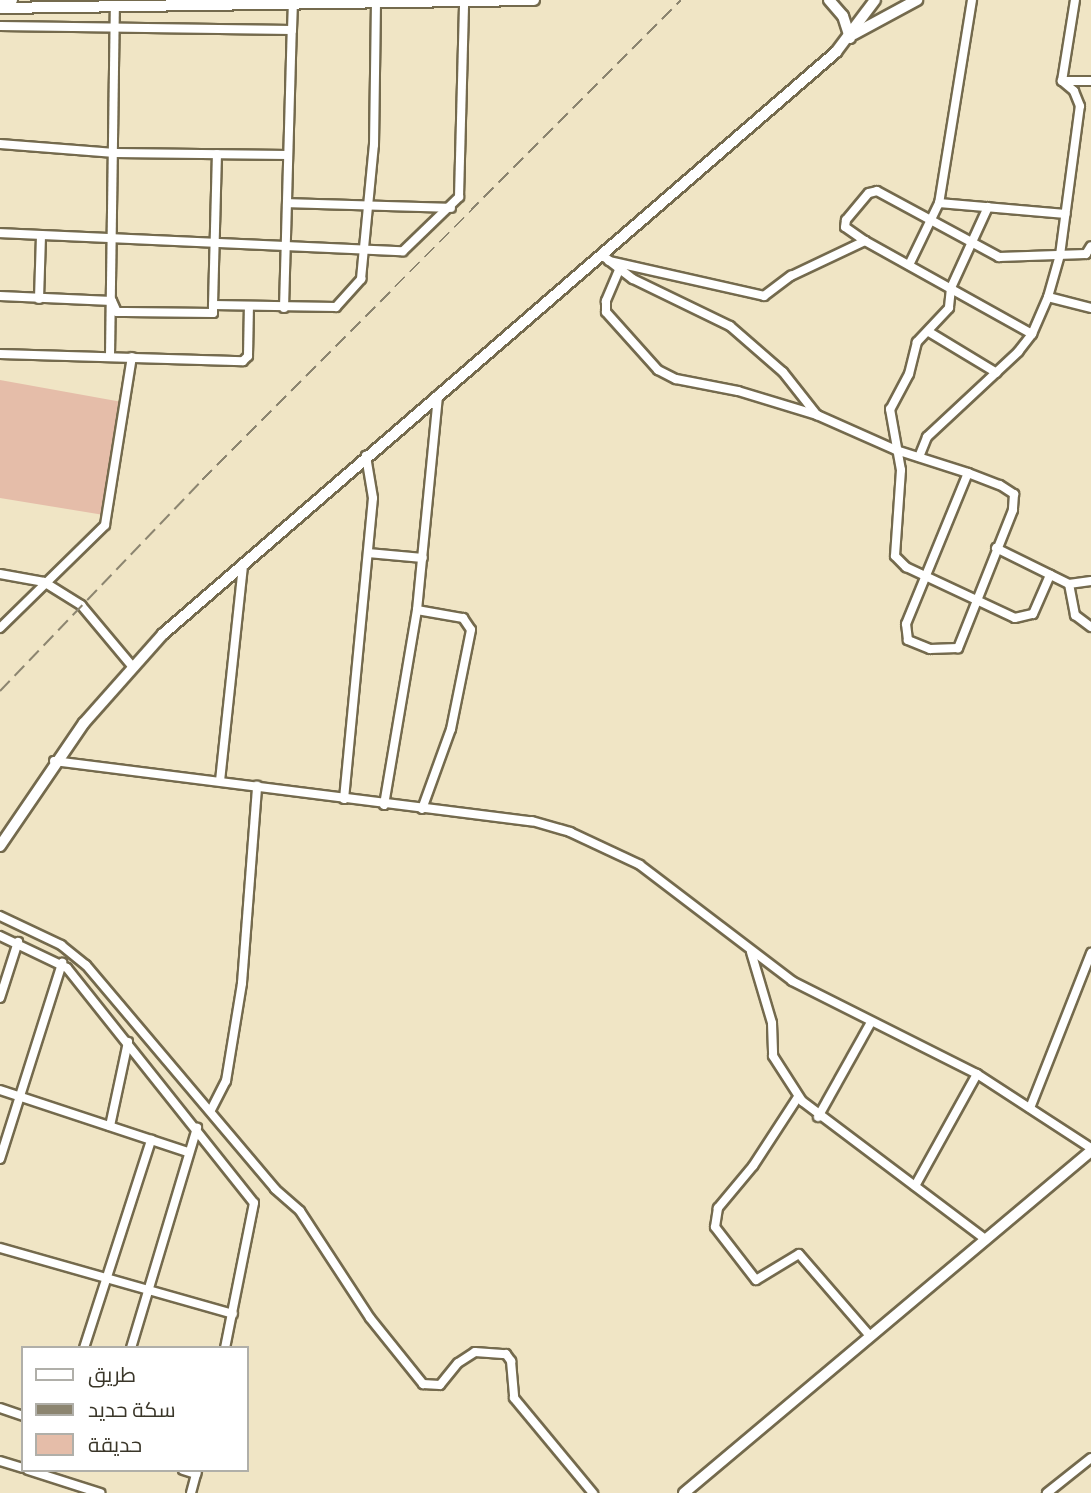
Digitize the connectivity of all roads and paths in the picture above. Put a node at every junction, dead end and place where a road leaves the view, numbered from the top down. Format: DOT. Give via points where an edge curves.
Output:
graph roads {
  1 [pos="0,0"];
  2 [pos="12,0"];
  3 [pos="534,0"];
  4 [pos="829,0"];
  5 [pos="874,0"];
  6 [pos="917,0"];
  7 [pos="972,0"];
  8 [pos="1076,0"];
  9 [pos="193,3"];
  10 [pos="376,3"];
  11 [pos="464,3"];
  12 [pos="293,4"];
  13 [pos="115,6"];
  14 [pos="0,8"];
  15 [pos="0,26"];
  16 [pos="116,27"];
  17 [pos="292,30"];
  18 [pos="852,36"];
  19 [pos="1062,81"];
  20 [pos="1091,81"];
  21 [pos="0,144"];
  22 [pos="115,153"];
  23 [pos="217,154"];
  24 [pos="288,155"];
  25 [pos="287,203"];
  26 [pos="939,203"];
  27 [pos="368,205"];
  28 [pos="988,207"];
  29 [pos="451,208"];
  30 [pos="1066,214"];
  31 [pos="929,222"];
  32 [pos="0,233"];
  33 [pos="41,235"];
  34 [pos="114,235"];
  35 [pos="865,241"];
  36 [pos="214,243"];
  37 [pos="970,245"];
  38 [pos="286,246"];
  39 [pos="364,250"];
  40 [pos="1060,251"];
  41 [pos="1089,252"];
  42 [pos="605,258"];
  43 [pos="909,265"];
  44 [pos="619,270"];
  45 [pos="951,288"];
  46 [pos="0,296"];
  47 [pos="1048,297"];
  48 [pos="39,299"];
  49 [pos="112,301"];
  50 [pos="213,305"];
  51 [pos="249,306"];
  52 [pos="284,308"];
  53 [pos="1091,308"];
  54 [pos="929,332"];
  55 [pos="1032,334"];
  56 [pos="0,354"];
  57 [pos="110,355"];
  58 [pos="132,356"];
  59 [pos="997,373"];
  60 [pos="438,395"];
  61 [pos="817,415"];
  62 [pos="896,450"];
  63 [pos="366,456"];
  64 [pos="919,457"];
  65 [pos="968,473"];
  66 [pos="996,548"];
  67 [pos="368,553"];
  68 [pos="423,558"];
  69 [pos="243,561"];
  70 [pos="0,574"];
  71 [pos="1050,575"];
  72 [pos="925,576"];
  73 [pos="1091,581"];
  74 [pos="48,584"];
  75 [pos="1069,584"];
  76 [pos="974,601"];
  77 [pos="416,610"];
  78 [pos="1091,627"];
  79 [pos="0,628"];
  80 [pos="132,666"];
  81 [pos="54,761"];
  82 [pos="220,780"];
  83 [pos="257,786"];
  84 [pos="344,799"];
  85 [pos="384,805"];
  86 [pos="422,809"];
  87 [pos="0,846"];
  88 [pos="0,916"];
  89 [pos="0,936"];
  90 [pos="18,942"];
  91 [pos="751,953"];
  92 [pos="1091,953"];
  93 [pos="62,963"];
  94 [pos="0,998"];
  95 [pos="871,1022"];
  96 [pos="128,1042"];
  97 [pos="977,1074"];
  98 [pos="0,1090"];
  99 [pos="21,1097"];
  100 [pos="798,1097"];
  101 [pos="1030,1108"];
  102 [pos="211,1110"];
  103 [pos="818,1117"];
  104 [pos="110,1126"];
  105 [pos="197,1129"];
  106 [pos="152,1140"];
  107 [pos="1091,1149"];
  108 [pos="188,1152"];
  109 [pos="0,1159"];
  110 [pos="915,1186"];
  111 [pos="984,1238"];
  112 [pos="0,1248"];
  113 [pos="104,1281"];
  114 [pos="148,1292"];
  115 [pos="233,1314"];
  116 [pos="870,1336"];
  117 [pos="84,1346"];
  118 [pos="132,1346"];
  119 [pos="225,1346"];
  120 [pos="0,1408"];
  121 [pos="21,1415"];
  122 [pos="1091,1458"];
  123 [pos="0,1461"];
  124 [pos="21,1467"];
  125 [pos="42,1472"];
  126 [pos="196,1472"];
  127 [pos="100,1493"];
  128 [pos="191,1493"];
  129 [pos="593,1493"];
  130 [pos="684,1493"];
  131 [pos="1047,1493"];
  1 -- 2 [label="main road"];
  3 -- 11 [label="main road"];
  4 -- 18 [label="main road"];
  5 -- 18 [label="main road"];
  6 -- 18 [label="main road"];
  7 -- 26 [label="street"];
  8 -- 19 [label="street"];
  9 -- 12 [label="main road"];
  9 -- 13 [label="main road"];
  10 -- 11 [label="main road"];
  10 -- 12 [label="main road"];
  10 -- 27 [label="street"];
  11 -- 29 [label="street" via="459,197"];
  12 -- 17 [label="street"];
  13 -- 14 [label="main road"];
  13 -- 16 [label="street"];
  15 -- 16 [label="street"];
  16 -- 17 [label="street"];
  16 -- 22 [label="street"];
  17 -- 24 [label="street"];
  18 -- 42 [label="main road"];
  19 -- 20 [label="street"];
  19 -- 30 [label="street" via="1074,90 1080,106"];
  21 -- 22 [label="street"];
  22 -- 23 [label="street"];
  22 -- 34 [label="street"];
  23 -- 24 [label="street"];
  23 -- 36 [label="street"];
  24 -- 25 [label="street"];
  25 -- 27 [label="street"];
  25 -- 38 [label="street"];
  26 -- 28 [label="street"];
  26 -- 31 [label="street"];
  27 -- 29 [label="street"];
  27 -- 39 [label="street"];
  28 -- 30 [label="street"];
  28 -- 37 [label="street"];
  29 -- 39 [label="street" via="403,251"];
  30 -- 40 [label="street"];
  31 -- 35 [label="street" via="879,192 871,192 844,225"];
  31 -- 37 [label="street"];
  31 -- 43 [label="street"];
  32 -- 33 [label="street"];
  33 -- 34 [label="street"];
  33 -- 48 [label="street"];
  34 -- 36 [label="street"];
  34 -- 49 [label="street"];
  35 -- 42 [label="street" via="792,276 764,296"];
  35 -- 43 [label="street"];
  36 -- 38 [label="street"];
  36 -- 50 [label="street"];
  37 -- 40 [label="street" via="1006,259"];
  37 -- 45 [label="street"];
  38 -- 39 [label="street"];
  38 -- 52 [label="street"];
  39 -- 52 [label="street" via="360,283 336,307"];
  40 -- 41 [label="street"];
  40 -- 47 [label="street"];
  42 -- 44 [label="street"];
  42 -- 60 [label="main road"];
  43 -- 45 [label="street"];
  44 -- 61 [label="street" via="730,326 783,372"];
  44 -- 61 [label="street" via="606,312 626,340 664,374"];
  45 -- 54 [label="street" via="949,308"];
  45 -- 55 [label="street"];
  46 -- 48 [label="street"];
  47 -- 53 [label="street"];
  47 -- 55 [label="street"];
  48 -- 49 [label="street"];
  49 -- 50 [label="street" via="117,312 213,313"];
  49 -- 57 [label="street"];
  50 -- 51 [label="street"];
  51 -- 52 [label="street"];
  51 -- 58 [label="street" via="245,360"];
  54 -- 59 [label="street"];
  54 -- 62 [label="street" via="917,342 909,374 890,409"];
  55 -- 59 [label="street"];
  56 -- 57 [label="street"];
  57 -- 58 [label="street"];
  58 -- 74 [label="street" via="106,523"];
  59 -- 64 [label="street" via="927,438"];
  60 -- 63 [label="main road"];
  60 -- 68 [label="street"];
  61 -- 62 [label="street"];
  62 -- 64 [label="street"];
  62 -- 72 [label="street" via="901,475 895,556"];
  63 -- 67 [label="street" via="373,484"];
  63 -- 69 [label="main road"];
  64 -- 65 [label="street"];
  65 -- 66 [label="street" via="1016,496"];
  65 -- 72 [label="street"];
  66 -- 71 [label="street"];
  66 -- 76 [label="street"];
  67 -- 68 [label="street"];
  67 -- 84 [label="street"];
  68 -- 77 [label="street"];
  69 -- 80 [label="main road"];
  69 -- 82 [label="street"];
  70 -- 74 [label="street"];
  71 -- 75 [label="street"];
  71 -- 76 [label="street" via="1031,616 1009,617"];
  72 -- 76 [label="street"];
  72 -- 76 [label="street" via="905,629 914,644 956,650"];
  73 -- 75 [label="street"];
  74 -- 79 [label="street"];
  74 -- 80 [label="street" via="81,605"];
  75 -- 78 [label="street" via="1075,615"];
  77 -- 85 [label="street"];
  77 -- 86 [label="street" via="463,618 471,630 451,729"];
  80 -- 81 [label="main road"];
  81 -- 82 [label="street"];
  81 -- 87 [label="main road"];
  82 -- 83 [label="street"];
  83 -- 84 [label="street"];
  83 -- 102 [label="street" via="242,983 226,1081"];
  84 -- 85 [label="street"];
  85 -- 86 [label="street"];
  86 -- 91 [label="street" via="532,821 570,832 640,865"];
  88 -- 102 [label="street" via="81,959"];
  89 -- 90 [label="street"];
  90 -- 93 [label="street"];
  90 -- 94 [label="street"];
  91 -- 95 [label="street" via="792,981"];
  91 -- 100 [label="street" via="772,1023 774,1056"];
  92 -- 101 [label="street"];
  93 -- 96 [label="street"];
  93 -- 99 [label="street"];
  95 -- 97 [label="street"];
  95 -- 103 [label="street"];
  96 -- 104 [label="street"];
  96 -- 105 [label="street"];
  97 -- 101 [label="street"];
  97 -- 110 [label="street"];
  98 -- 99 [label="street"];
  99 -- 104 [label="street"];
  99 -- 109 [label="street"];
  100 -- 103 [label="street"];
  100 -- 116 [label="street" via="718,1209 715,1227 756,1280 793,1255 801,1256"];
  101 -- 107 [label="street"];
  102 -- 129 [label="street" via="310,1225 370,1318 423,1384 440,1385 458,1363 475,1352 506,1354 511,1361 514,1398"];
  103 -- 110 [label="street"];
  104 -- 106 [label="street"];
  105 -- 108 [label="street"];
  105 -- 115 [label="street" via="254,1203"];
  106 -- 108 [label="street"];
  106 -- 113 [label="street"];
  107 -- 111 [label="main road"];
  108 -- 114 [label="street"];
  110 -- 111 [label="street"];
  111 -- 116 [label="main road"];
  112 -- 113 [label="street"];
  113 -- 114 [label="street"];
  113 -- 117 [label="street"];
  114 -- 115 [label="street"];
  114 -- 118 [label="street"];
  115 -- 119 [label="street"];
  116 -- 130 [label="main road"];
  120 -- 121 [label="street"];
  122 -- 131 [label="street"];
  123 -- 124 [label="street"];
  125 -- 127 [label="street"];
  126 -- 128 [label="street"];
}
